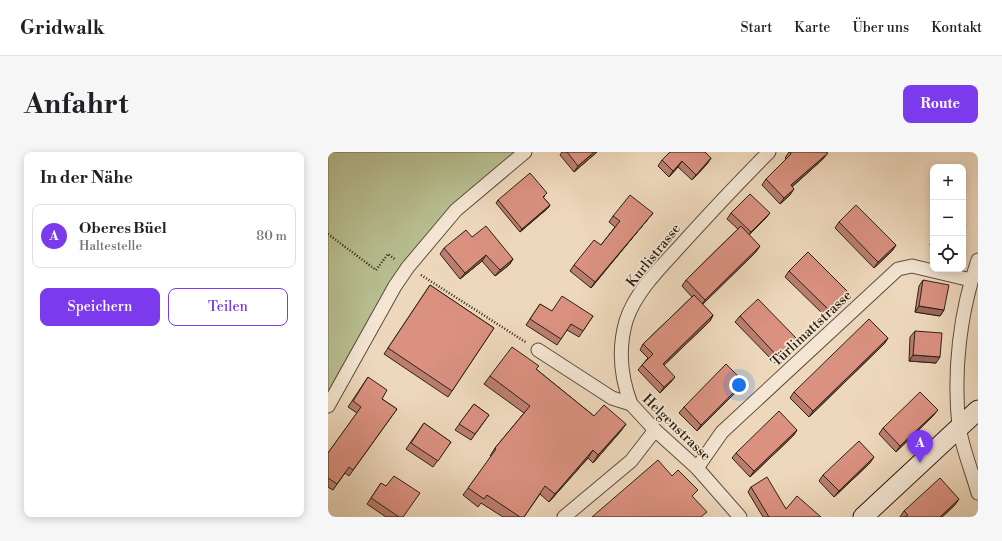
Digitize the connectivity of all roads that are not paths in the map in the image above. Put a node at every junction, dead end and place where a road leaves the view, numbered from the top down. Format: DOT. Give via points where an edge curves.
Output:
graph roads {
  1 [pos="525,152"];
  2 [pos="769,152"];
  3 [pos="978,260"];
  4 [pos="971,280"];
  5 [pos="538,350"];
  6 [pos="631,404"];
  7 [pos="328,406"];
  8 [pos="978,410"];
  9 [pos="960,427"];
  10 [pos="655,430"];
  11 [pos="697,468"];
  12 [pos="978,493"];
  13 [pos="564,517"];
  14 [pos="740,517"];
  15 [pos="863,517"];
  1 -- 7 [label="street" via="456,210 408,267"];
  2 -- 6 [label="street, Kurlistrasse" via="689,236 639,296 627,320 622,340 624,385"];
  3 -- 4 [label="street"];
  4 -- 9 [label="street" via="961,332 958,370"];
  4 -- 11 [label="street, Türlimattstrasse" via="912,266 898,269 722,432"];
  5 -- 6 [label="street, Helgenstrasse" via="612,398"];
  6 -- 10 [label="street, Helgenstrasse"];
  8 -- 9 [label="street"];
  9 -- 12 [label="street"];
  9 -- 15 [label="street"];
  10 -- 11 [label="street, Helgenstrasse"];
  10 -- 13 [label="street" via="631,461"];
  11 -- 14 [label="street, Helgenstrasse"];
}
